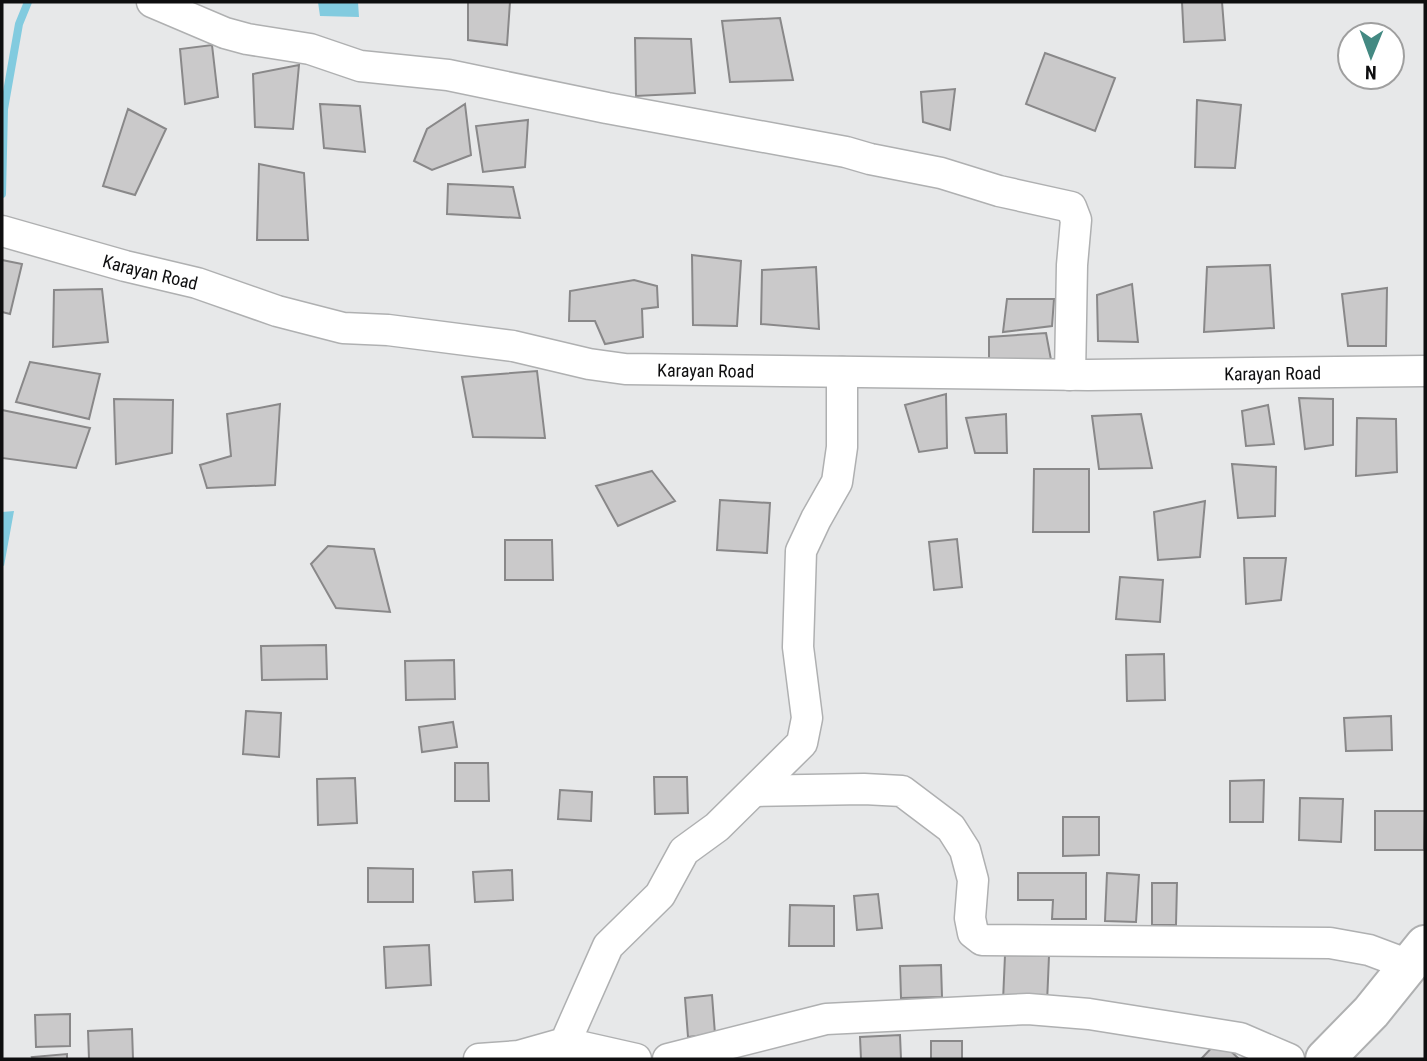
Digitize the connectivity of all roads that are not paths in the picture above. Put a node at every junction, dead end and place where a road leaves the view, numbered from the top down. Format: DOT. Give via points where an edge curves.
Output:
graph roads {
  1 [pos="152,2"];
  2 [pos="2,231"];
  3 [pos="1425,371"];
  4 [pos="842,372"];
  5 [pos="1070,374"];
  6 [pos="755,791"];
  7 [pos="1417,955"];
  8 [pos="565,1043"];
  9 [pos="479,1059"];
  10 [pos="636,1059"];
  11 [pos="668,1059"];
  12 [pos="1289,1059"];
  13 [pos="1325,1059"];
  1 -- 5 [label="street" via="225,33 310,49 360,66 448,75 846,152 1071,207 1076,220"];
  2 -- 4 [label="street, Karayan Road" via="344,328 513,346 625,369"];
  3 -- 5 [label="street, Karayan Road"];
  4 -- 5 [label="street, Karayan Road"];
  4 -- 6 [label="street" via="837,482 801,551 798,647 807,718 802,743"];
  6 -- 7 [label="street" via="902,791 951,828 965,850 973,880 970,918 973,933 982,940 1329,943"];
  6 -- 8 [label="street" via="717,828 684,851 660,895 608,946"];
  7 -- 13 [label="main road"];
  8 -- 9 [label="street" via="519,1056"];
  8 -- 10 [label="street"];
  11 -- 12 [label="street" via="826,1019 1028,1009 1240,1038"];
}
